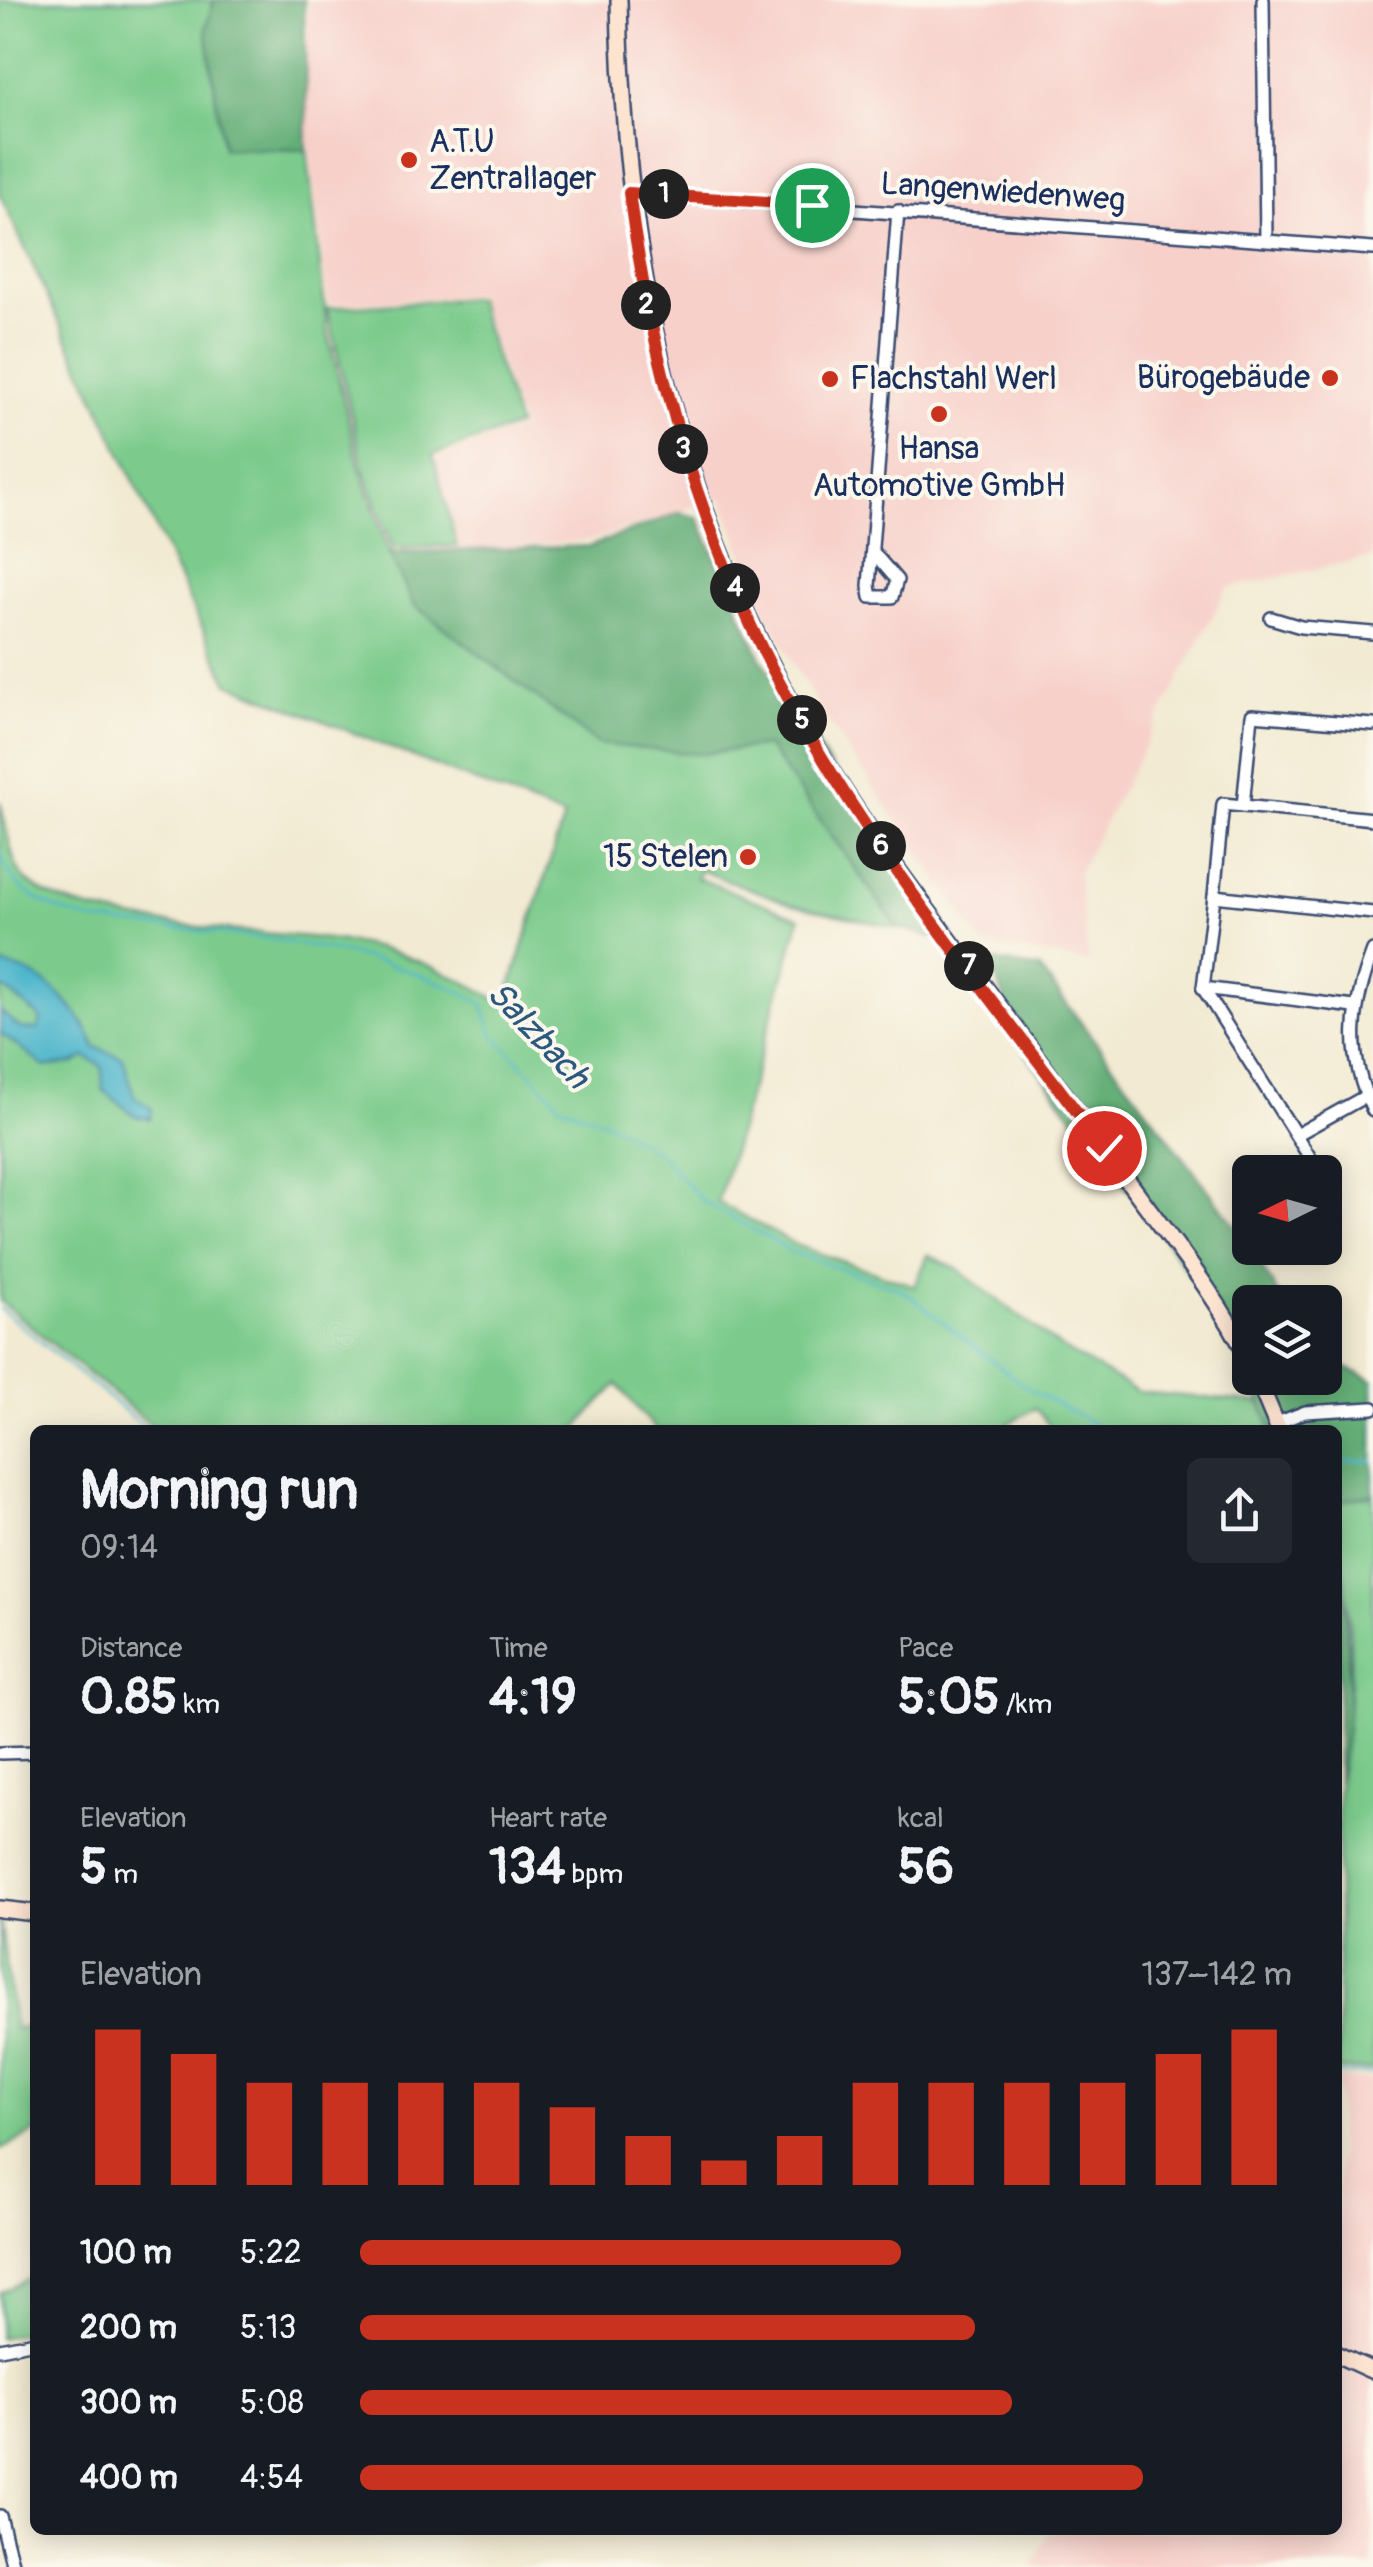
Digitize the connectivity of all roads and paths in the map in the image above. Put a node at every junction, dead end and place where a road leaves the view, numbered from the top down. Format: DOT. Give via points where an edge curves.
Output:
graph roads {
  1 [pos="620,0"];
  2 [pos="1263,0"];
  3 [pos="629,193"];
  4 [pos="898,211"];
  5 [pos="1266,240"];
  6 [pos="1373,248"];
  7 [pos="872,551"];
  8 [pos="1271,618"];
  9 [pos="1373,633"];
  10 [pos="1373,725"];
  11 [pos="1243,806"];
  12 [pos="1373,819"];
  13 [pos="1214,896"];
  14 [pos="1373,913"];
  15 [pos="1373,952"];
  16 [pos="1203,988"];
  17 [pos="1354,1007"];
  18 [pos="1366,1096"];
  19 [pos="1373,1111"];
  20 [pos="1296,1135"];
  21 [pos="1309,1155"];
  22 [pos="1232,1333"];
  23 [pos="1264,1395"];
  24 [pos="1373,1408"];
  25 [pos="1278,1425"];
  26 [pos="1280,1425"];
  27 [pos="0,1752"];
  28 [pos="30,1752"];
  29 [pos="0,1909"];
  30 [pos="30,1912"];
  31 [pos="30,2343"];
  32 [pos="0,2350"];
  33 [pos="1342,2357"];
  34 [pos="1373,2371"];
  35 [pos="0,2516"];
  36 [pos="13,2567"];
  1 -- 3 [label="street"];
  2 -- 5 [label="street"];
  3 -- 4 [label="street, Langenwiedenweg"];
  3 -- 22 [label="street" via="652,335 688,463 729,576 781,683 892,862 1189,1263"];
  4 -- 5 [label="street, Langenwiedenweg"];
  4 -- 7 [label="street"];
  5 -- 6 [label="street, Langenwiedenweg"];
  8 -- 9 [label="street"];
  10 -- 11 [label="street" via="1252,715"];
  11 -- 12 [label="street"];
  11 -- 13 [label="street" via="1223,804"];
  13 -- 14 [label="street"];
  13 -- 16 [label="street"];
  15 -- 17 [label="street"];
  16 -- 17 [label="street"];
  16 -- 20 [label="street"];
  17 -- 18 [label="street" via="1354,1059"];
  18 -- 19 [label="street"];
  18 -- 20 [label="street"];
  20 -- 21 [label="street"];
  23 -- 25 [label="street"];
  24 -- 26 [label="street" via="1305,1412"];
  27 -- 28 [label="street"];
  29 -- 30 [label="street"];
  31 -- 32 [label="street"];
  33 -- 34 [label="street"];
  35 -- 36 [label="street"];
}
